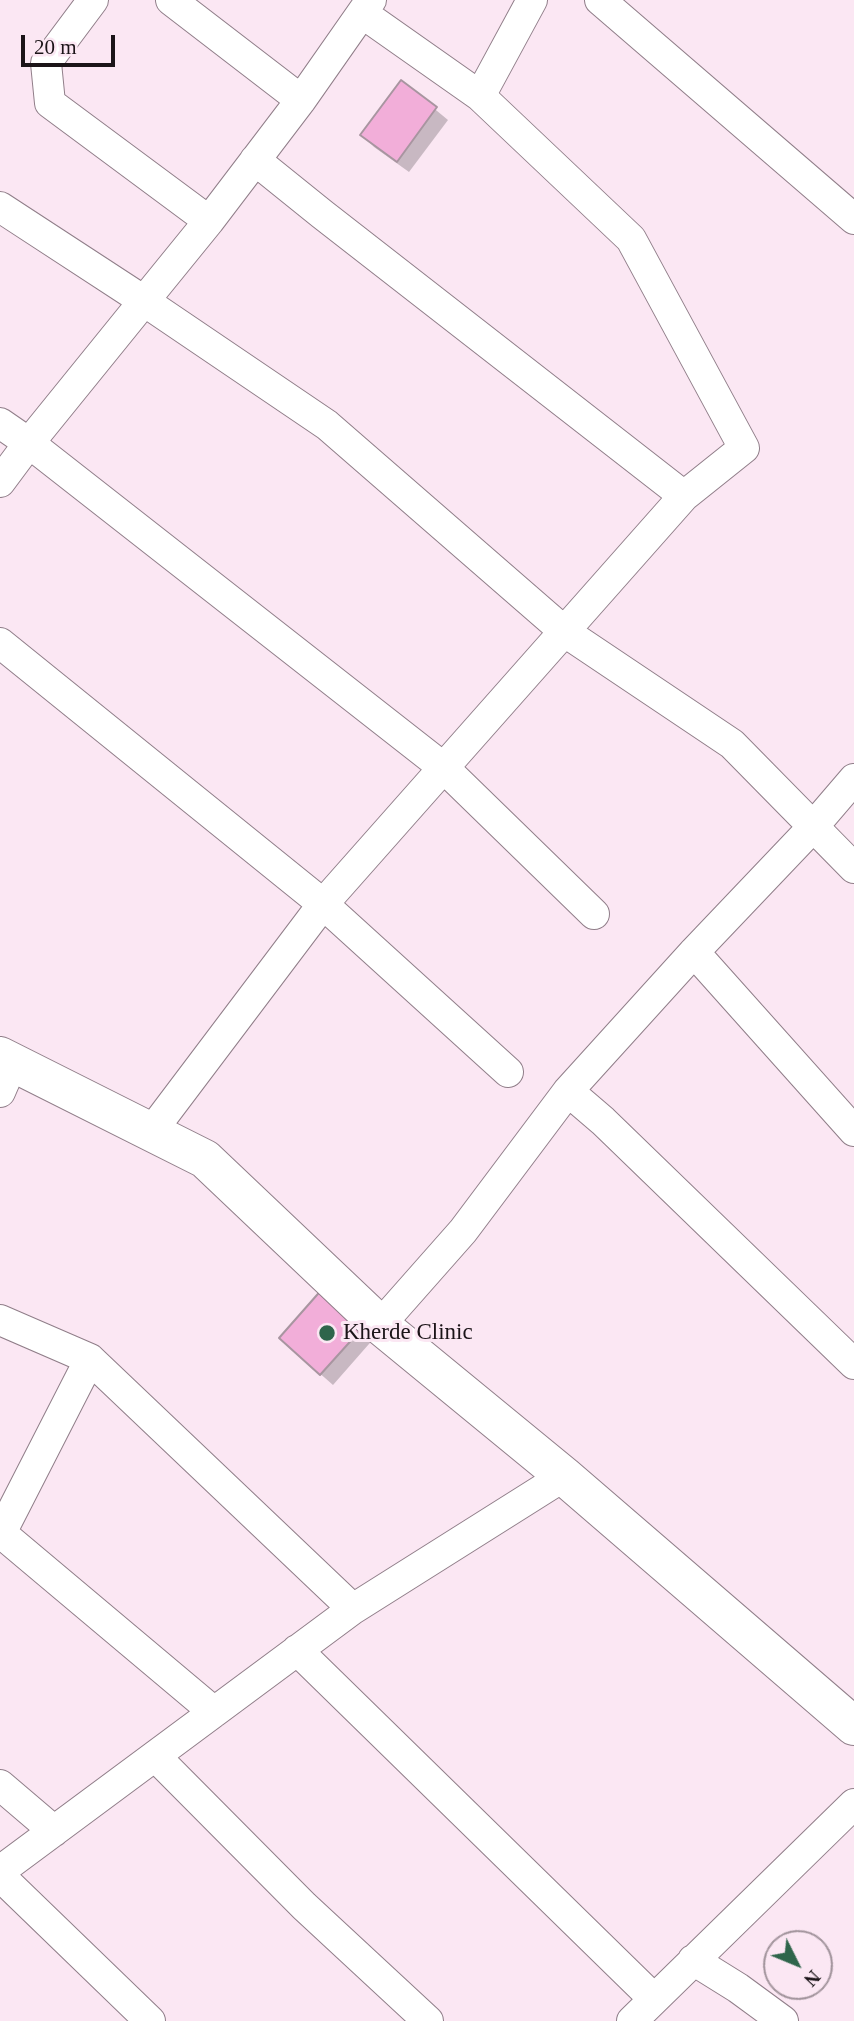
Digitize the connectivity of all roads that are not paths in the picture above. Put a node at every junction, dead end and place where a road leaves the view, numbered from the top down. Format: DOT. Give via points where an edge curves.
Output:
graph roads {
  1 [pos="93,0"];
  2 [pos="172,0"];
  3 [pos="532,0"];
  4 [pos="600,0"];
  5 [pos="366,7"];
  6 [pos="480,96"];
  7 [pos="301,100"];
  8 [pos="255,159"];
  9 [pos="0,207"];
  10 [pos="854,219"];
  11 [pos="209,221"];
  12 [pos="144,301"];
  13 [pos="0,423"];
  14 [pos="29,443"];
  15 [pos="0,482"];
  16 [pos="684,496"];
  17 [pos="565,632"];
  18 [pos="0,643"];
  19 [pos="444,768"];
  20 [pos="854,779"];
  21 [pos="812,828"];
  22 [pos="854,869"];
  23 [pos="323,904"];
  24 [pos="594,914"];
  25 [pos="694,952"];
  26 [pos="4,1070"];
  27 [pos="508,1072"];
  28 [pos="568,1091"];
  29 [pos="854,1130"];
  30 [pos="151,1132"];
  31 [pos="0,1320"];
  32 [pos="380,1325"];
  33 [pos="90,1359"];
  34 [pos="854,1364"];
  35 [pos="564,1476"];
  36 [pos="1,1534"];
  37 [pos="353,1609"];
  38 [pos="297,1650"];
  39 [pos="214,1712"];
  40 [pos="854,1726"];
  41 [pos="155,1756"];
  42 [pos="0,1785"];
  43 [pos="854,1804"];
  44 [pos="54,1831"];
  45 [pos="0,1871"];
  46 [pos="0,1876"];
  47 [pos="693,1960"];
  48 [pos="654,1999"];
  49 [pos="150,2021"];
  50 [pos="428,2021"];
  51 [pos="632,2021"];
  52 [pos="783,2021"];
  1 -- 11 [label="street" via="46,63 50,103"];
  2 -- 7 [label="street"];
  3 -- 6 [label="street"];
  4 -- 10 [label="street"];
  5 -- 6 [label="street"];
  5 -- 7 [label="street"];
  6 -- 16 [label="street" via="631,239 744,448"];
  7 -- 8 [label="street"];
  8 -- 11 [label="street"];
  8 -- 16 [label="street"];
  9 -- 12 [label="street"];
  11 -- 12 [label="street"];
  12 -- 14 [label="street"];
  12 -- 17 [label="street" via="327,425"];
  13 -- 14 [label="street"];
  14 -- 15 [label="street"];
  14 -- 19 [label="street"];
  16 -- 17 [label="street"];
  17 -- 19 [label="street"];
  17 -- 21 [label="street" via="732,744"];
  18 -- 23 [label="street"];
  19 -- 23 [label="street"];
  19 -- 24 [label="street"];
  20 -- 21 [label="street"];
  21 -- 22 [label="street"];
  21 -- 25 [label="street"];
  23 -- 27 [label="street"];
  23 -- 30 [label="street"];
  25 -- 28 [label="street"];
  25 -- 29 [label="street"];
  26 -- 30 [label="main road"];
  28 -- 32 [label="street" via="463,1231"];
  28 -- 34 [label="street"];
  30 -- 32 [label="main road" via="205,1159"];
  31 -- 33 [label="street"];
  32 -- 35 [label="main road"];
  33 -- 36 [label="street"];
  33 -- 37 [label="street"];
  35 -- 37 [label="street"];
  35 -- 40 [label="main road"];
  36 -- 39 [label="street"];
  37 -- 38 [label="street"];
  38 -- 39 [label="street"];
  38 -- 48 [label="street"];
  39 -- 41 [label="street"];
  41 -- 44 [label="street"];
  41 -- 50 [label="street" via="304,1906"];
  42 -- 44 [label="street"];
  43 -- 47 [label="street"];
  44 -- 45 [label="street"];
  46 -- 49 [label="street"];
  47 -- 48 [label="street"];
  47 -- 52 [label="street"];
  48 -- 51 [label="street"];
}
